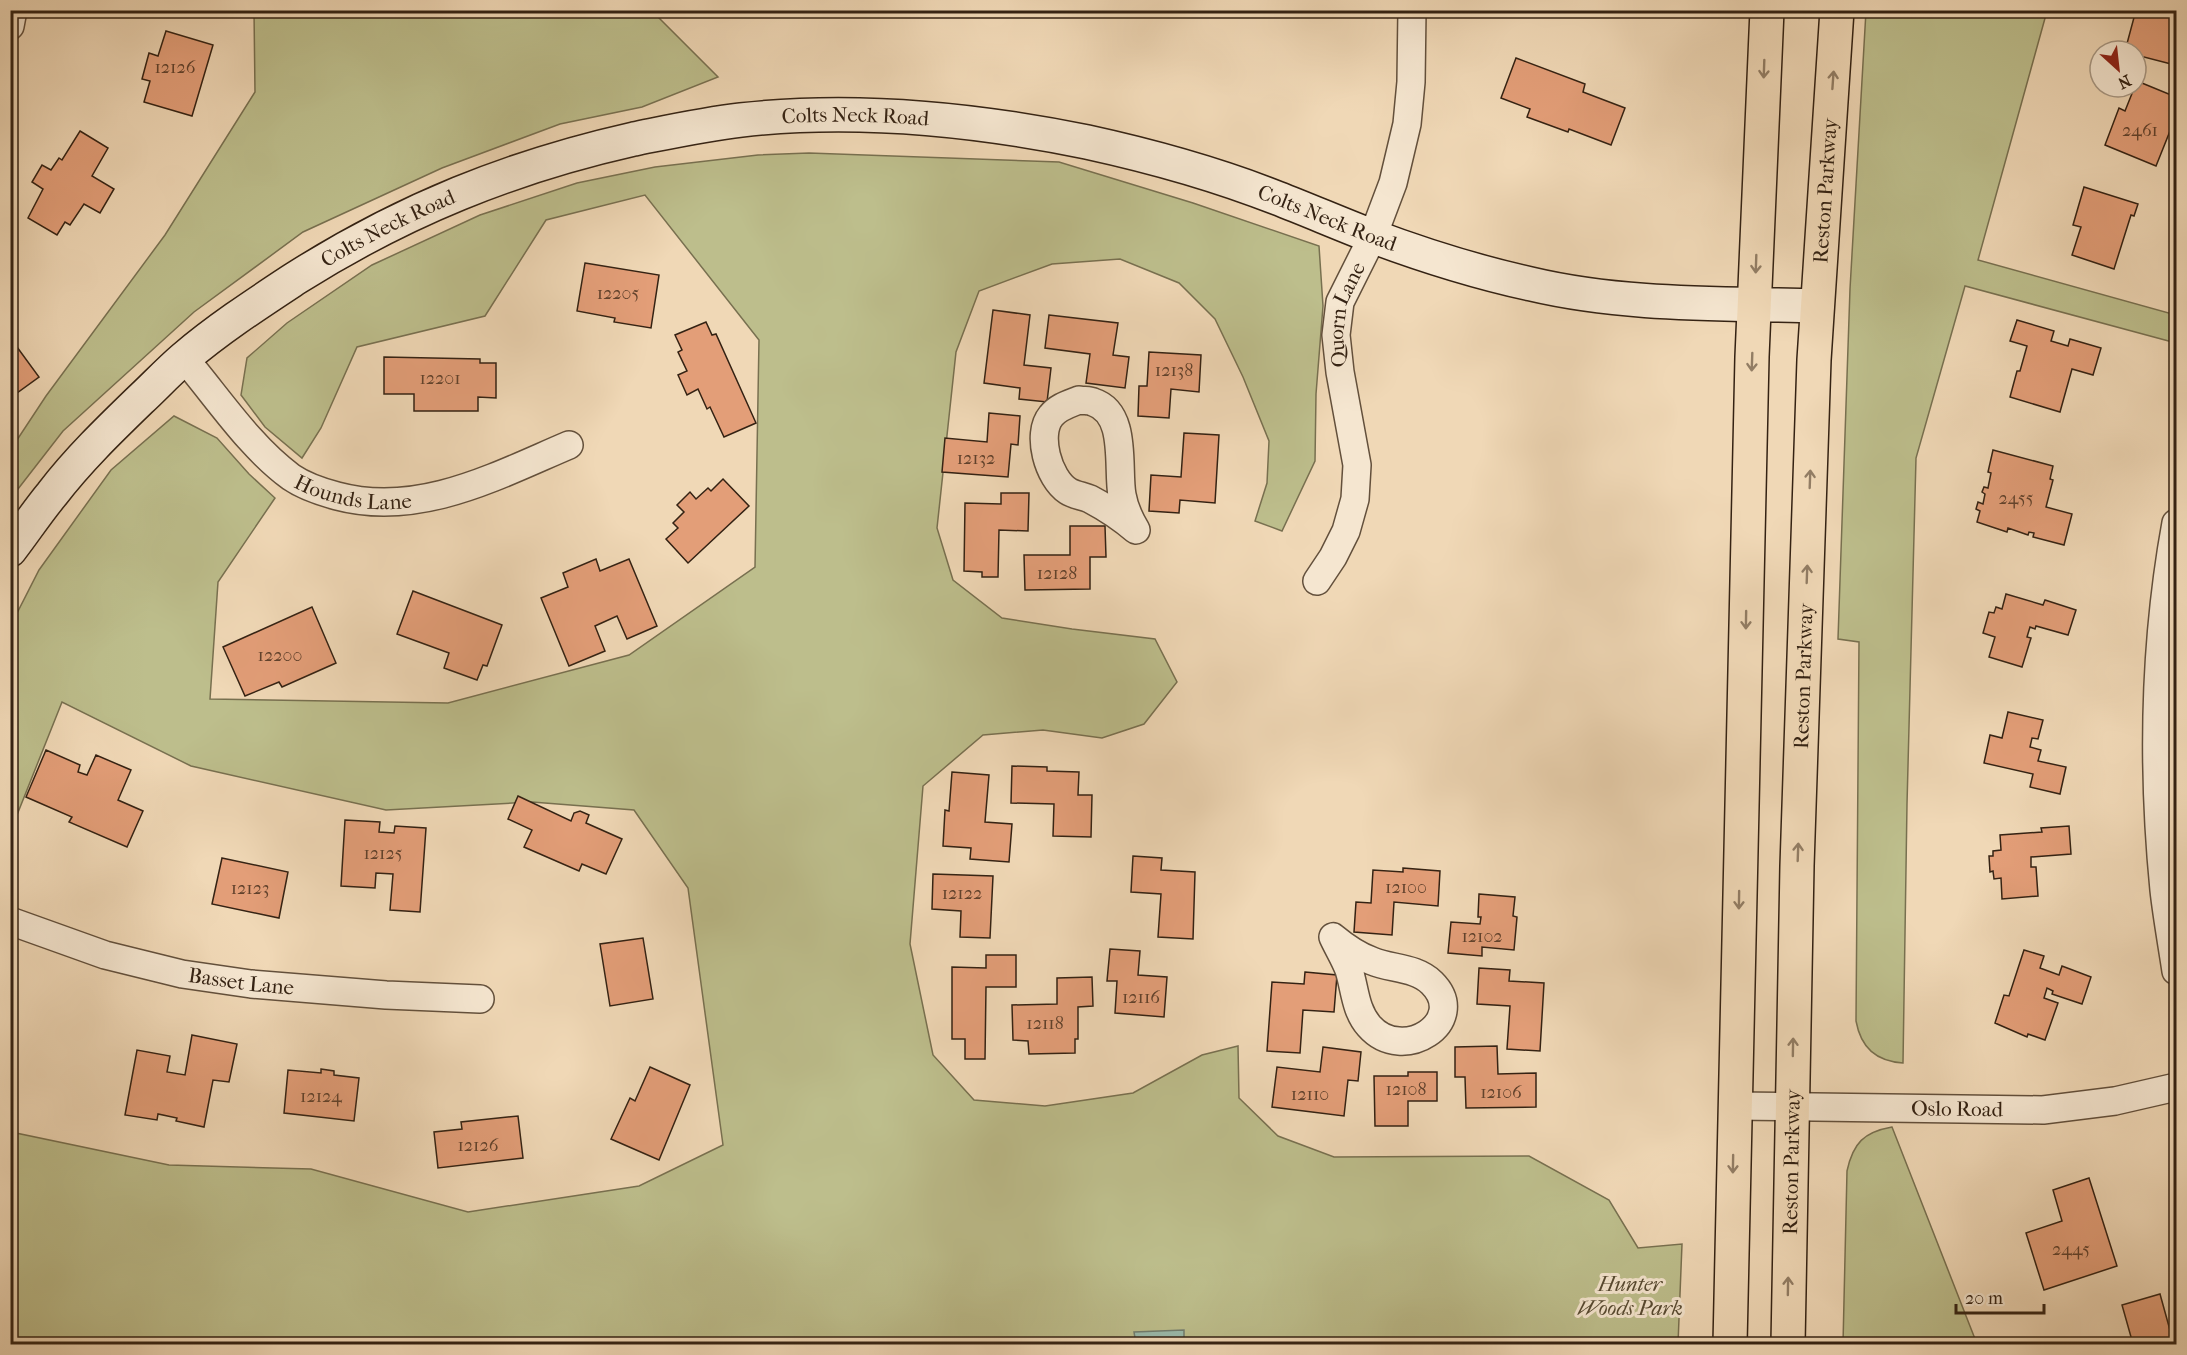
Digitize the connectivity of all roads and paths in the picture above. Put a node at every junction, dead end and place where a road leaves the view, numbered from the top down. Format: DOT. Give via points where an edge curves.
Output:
graph roads {
  1 [pos="14,10"];
  2 [pos="1412,10"];
  3 [pos="1767,10"];
  4 [pos="1837,10"];
  5 [pos="10,26"];
  6 [pos="1372,236"];
  7 [pos="1754,304"];
  8 [pos="1817,306"];
  9 [pos="184,358"];
  10 [pos="1061,407"];
  11 [pos="569,445"];
  12 [pos="2176,523"];
  13 [pos="10,550"];
  14 [pos="1317,581"];
  15 [pos="10,921"];
  16 [pos="2176,971"];
  17 [pos="480,999"];
  18 [pos="2176,1087"];
  19 [pos="1735,1106"];
  20 [pos="1791,1106"];
  21 [pos="1730,1344"];
  22 [pos="1788,1344"];
  1 -- 5 [label="street"];
  2 -- 6 [label="street, Quorn Lane" via="1407,123 1393,183"];
  3 -- 7 [label="main road, one-way"];
  8 -- 4 [label="main road, Reston Parkway, one-way"];
  6 -- 7 [label="street, Colts Neck Road" via="1453,264 1535,286 1661,301"];
  6 -- 9 [label="street, Colts Neck Road" via="1273,196 1089,143 998,126 926,118 832,115 747,119 572,153 494,178 397,220 322,262 253,306"];
  6 -- 14 [label="street, Quorn Lane" via="1340,302 1336,335 1357,465 1355,499 1346,531"];
  7 -- 8 [label="street, Colts Neck Road"];
  7 -- 19 [label="main road, one-way"];
  20 -- 8 [label="main road, Reston Parkway, one-way"];
  9 -- 11 [label="street, Hounds Lane" via="261,452 293,478 353,500 397,502 437,497"];
  9 -- 13 [label="street, Colts Neck Road" via="102,437 53,492"];
  10 -- 10 [label="street" via="1079,400 1094,402 1107,410 1116,426 1122,496 1136,530 1115,512 1068,491 1054,478 1045,438 1050,417"];
  12 -- 16 [label="street" via="2160,645 2157,752 2163,882"];
  15 -- 17 [label="street, Basset Lane" via="105,955 182,974 251,984"];
  18 -- 20 [label="street, Oslo Road" via="2115,1101 2043,1110"];
  19 -- 20 [label="street, Oslo Road"];
  19 -- 21 [label="main road, one-way"];
  22 -- 20 [label="main road, Reston Parkway, one-way"];
}
